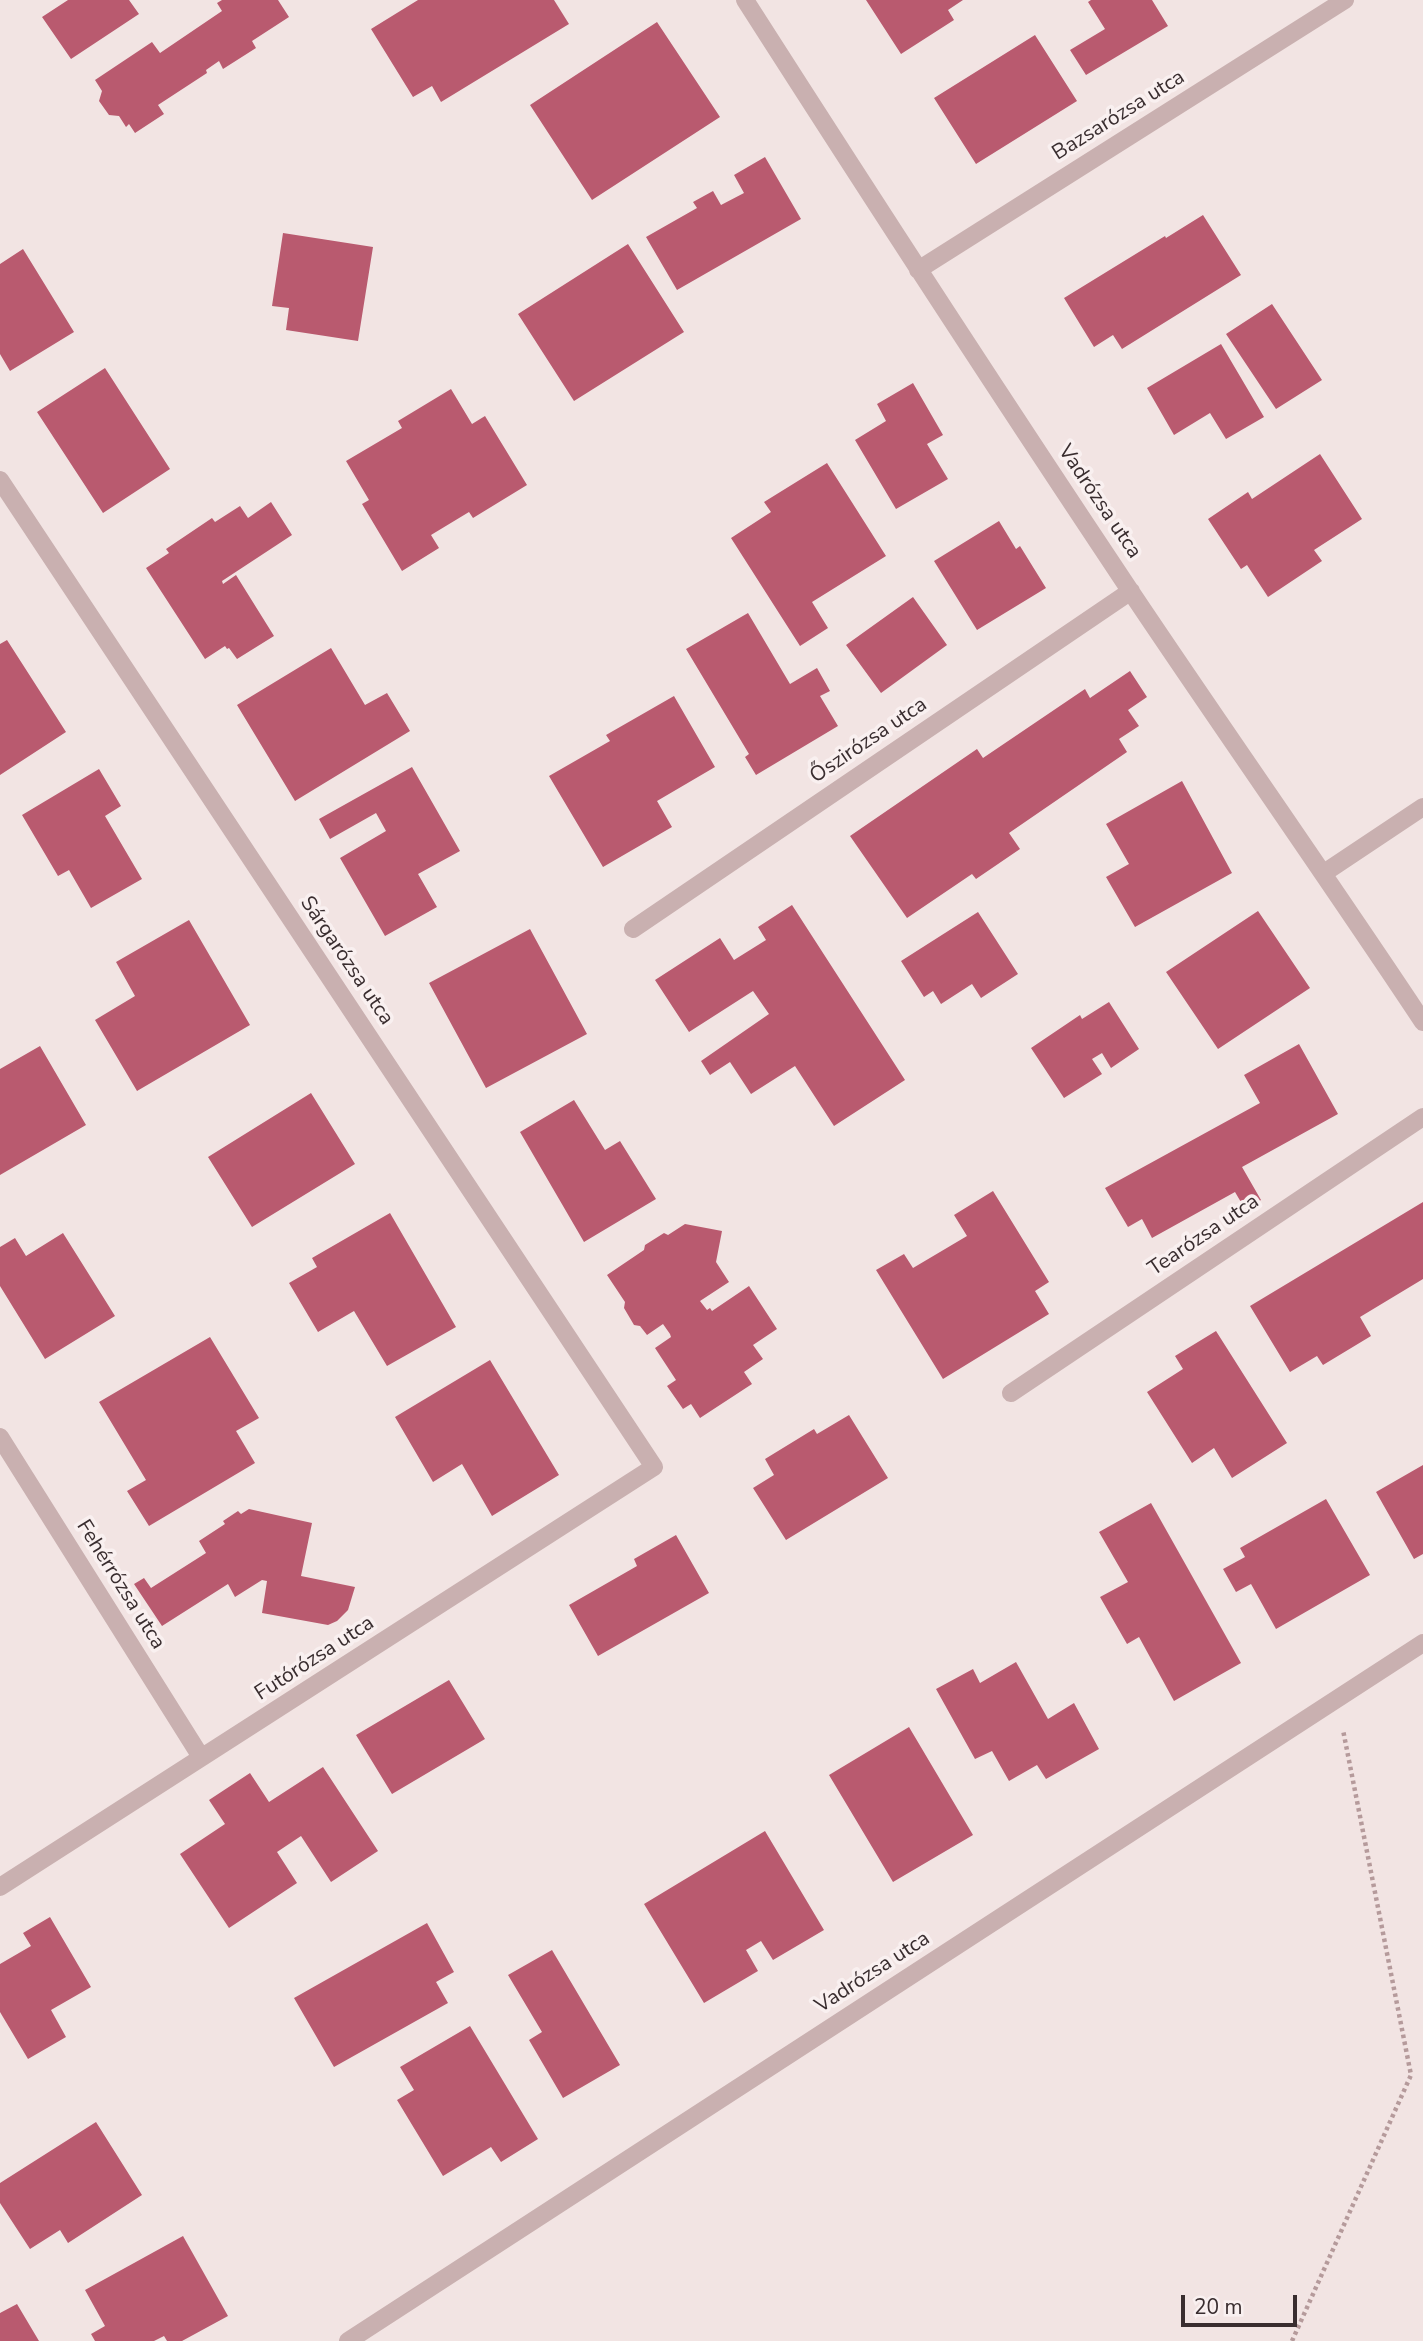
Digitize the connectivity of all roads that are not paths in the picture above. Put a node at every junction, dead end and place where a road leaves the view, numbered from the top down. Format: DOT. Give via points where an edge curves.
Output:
graph roads {
  1 [pos="745,0"];
  2 [pos="1345,0"];
  3 [pos="918,270"];
  4 [pos="0,480"];
  5 [pos="1131,591"];
  6 [pos="1423,807"];
  7 [pos="1324,873"];
  8 [pos="633,929"];
  9 [pos="1423,1022"];
  10 [pos="1423,1117"];
  11 [pos="1011,1393"];
  12 [pos="0,1437"];
  13 [pos="654,1467"];
  14 [pos="1423,1643"];
  15 [pos="201,1757"];
  16 [pos="0,1888"];
  17 [pos="348,2341"];
  1 -- 3 [label="street, Vadrózsa utca"];
  2 -- 3 [label="street, Bazsarózsa utca"];
  3 -- 5 [label="street, Vadrózsa utca"];
  4 -- 13 [label="street, Sárgarózsa utca"];
  5 -- 7 [label="street, Vadrózsa utca"];
  5 -- 8 [label="street, Őszirózsa utca"];
  6 -- 7 [label="street"];
  7 -- 9 [label="street, Vadrózsa utca"];
  10 -- 11 [label="street, Tearózsa utca"];
  12 -- 15 [label="street, Fehérrózsa utca"];
  13 -- 15 [label="street, Futórózsa utca"];
  14 -- 17 [label="street, Vadrózsa utca"];
  15 -- 16 [label="street, Futórózsa utca"];
}
